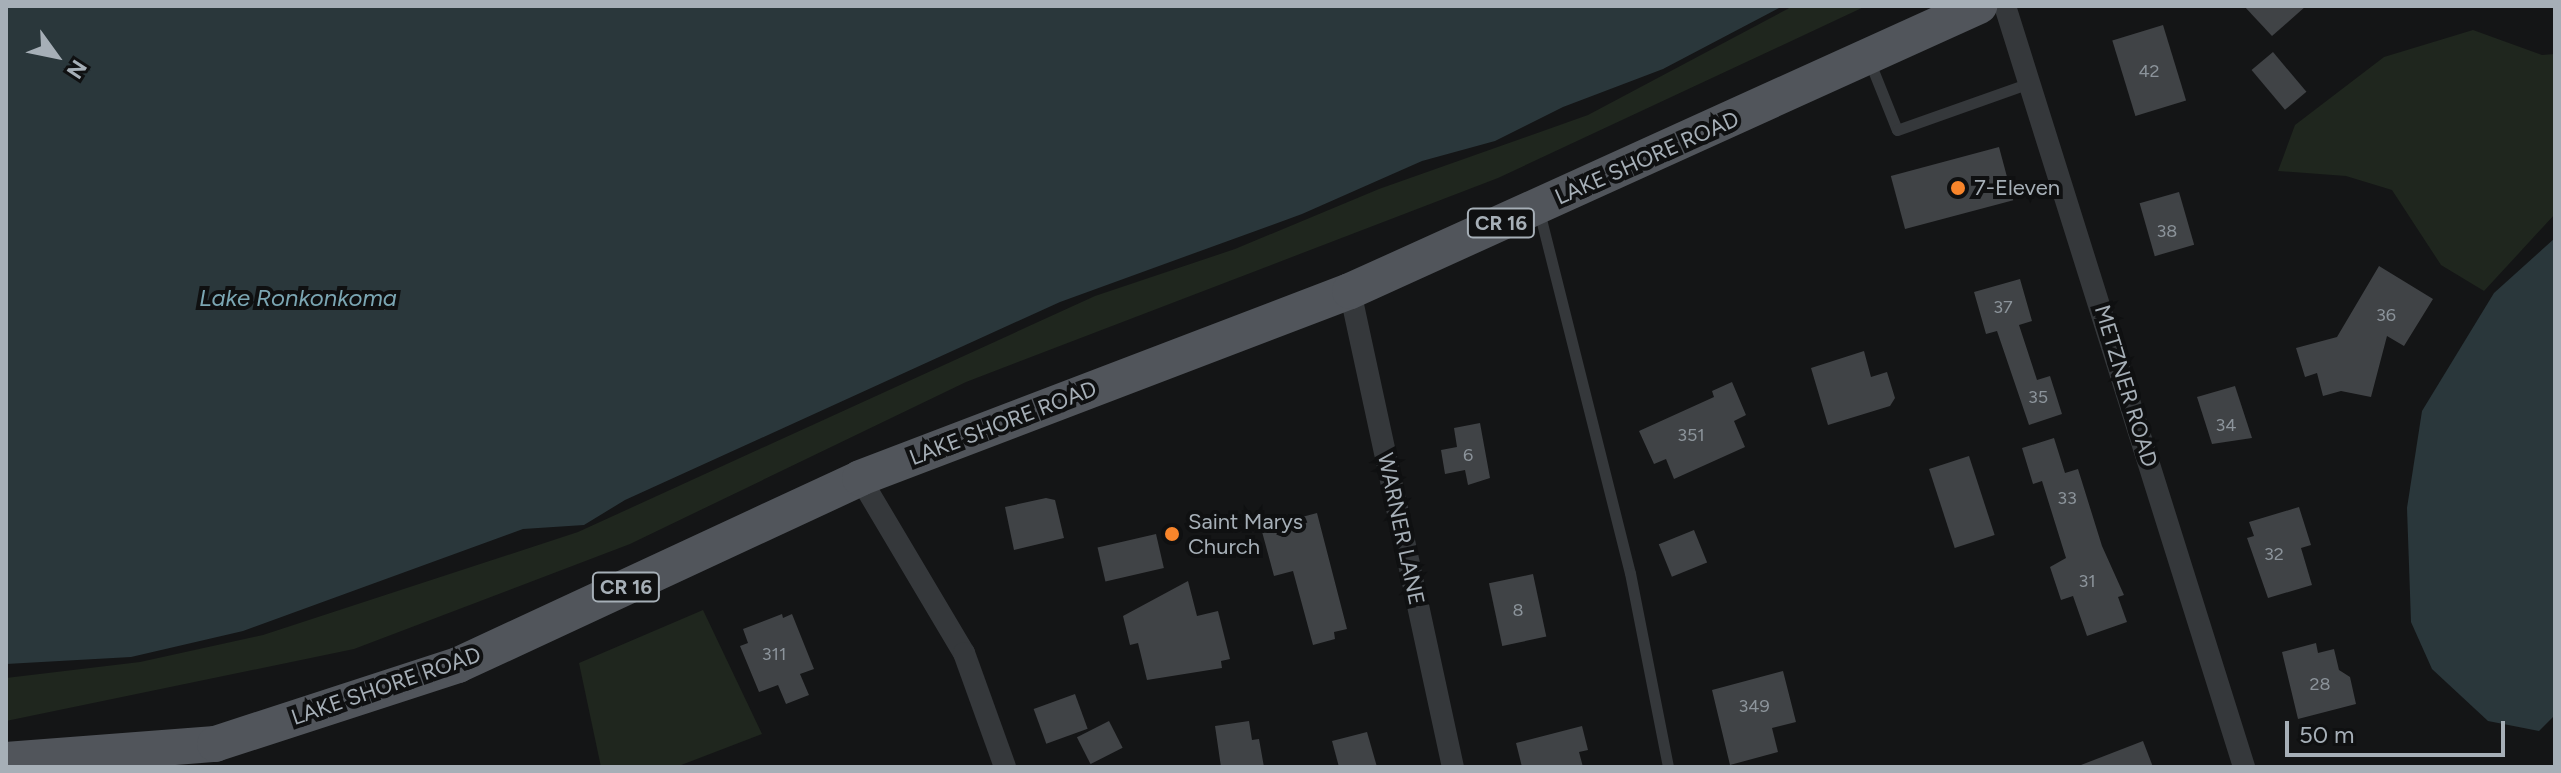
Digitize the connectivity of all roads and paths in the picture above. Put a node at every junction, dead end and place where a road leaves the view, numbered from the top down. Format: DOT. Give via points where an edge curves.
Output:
graph roads {
  1 [pos="1979,6"];
  2 [pos="2005,6"];
  3 [pos="1869,59"];
  4 [pos="2030,83"];
  5 [pos="1538,206"];
  6 [pos="1350,291"];
  7 [pos="860,478"];
  8 [pos="216,756"];
  9 [pos="6,760"];
  10 [pos="1005,767"];
  11 [pos="1453,767"];
  12 [pos="1668,767"];
  13 [pos="2244,767"];
  1 -- 3 [label="main road, LAKE SHORE ROAD / CR 16"];
  2 -- 4 [label="street, METZNER ROAD"];
  3 -- 4 [label="lane" via="1897,130"];
  3 -- 5 [label="main road, LAKE SHORE ROAD / CR 16"];
  4 -- 13 [label="street, METZNER ROAD"];
  5 -- 6 [label="main road, LAKE SHORE ROAD / CR 16"];
  5 -- 12 [label="lane" via="1630,573"];
  6 -- 7 [label="main road, LAKE SHORE ROAD / CR 16"];
  6 -- 11 [label="street, WARNER LANE"];
  7 -- 8 [label="main road, LAKE SHORE ROAD / CR 16" via="458,665"];
  7 -- 10 [label="street" via="964,653"];
  8 -- 9 [label="main road, LAKE SHORE ROAD / CR 16"];
}
